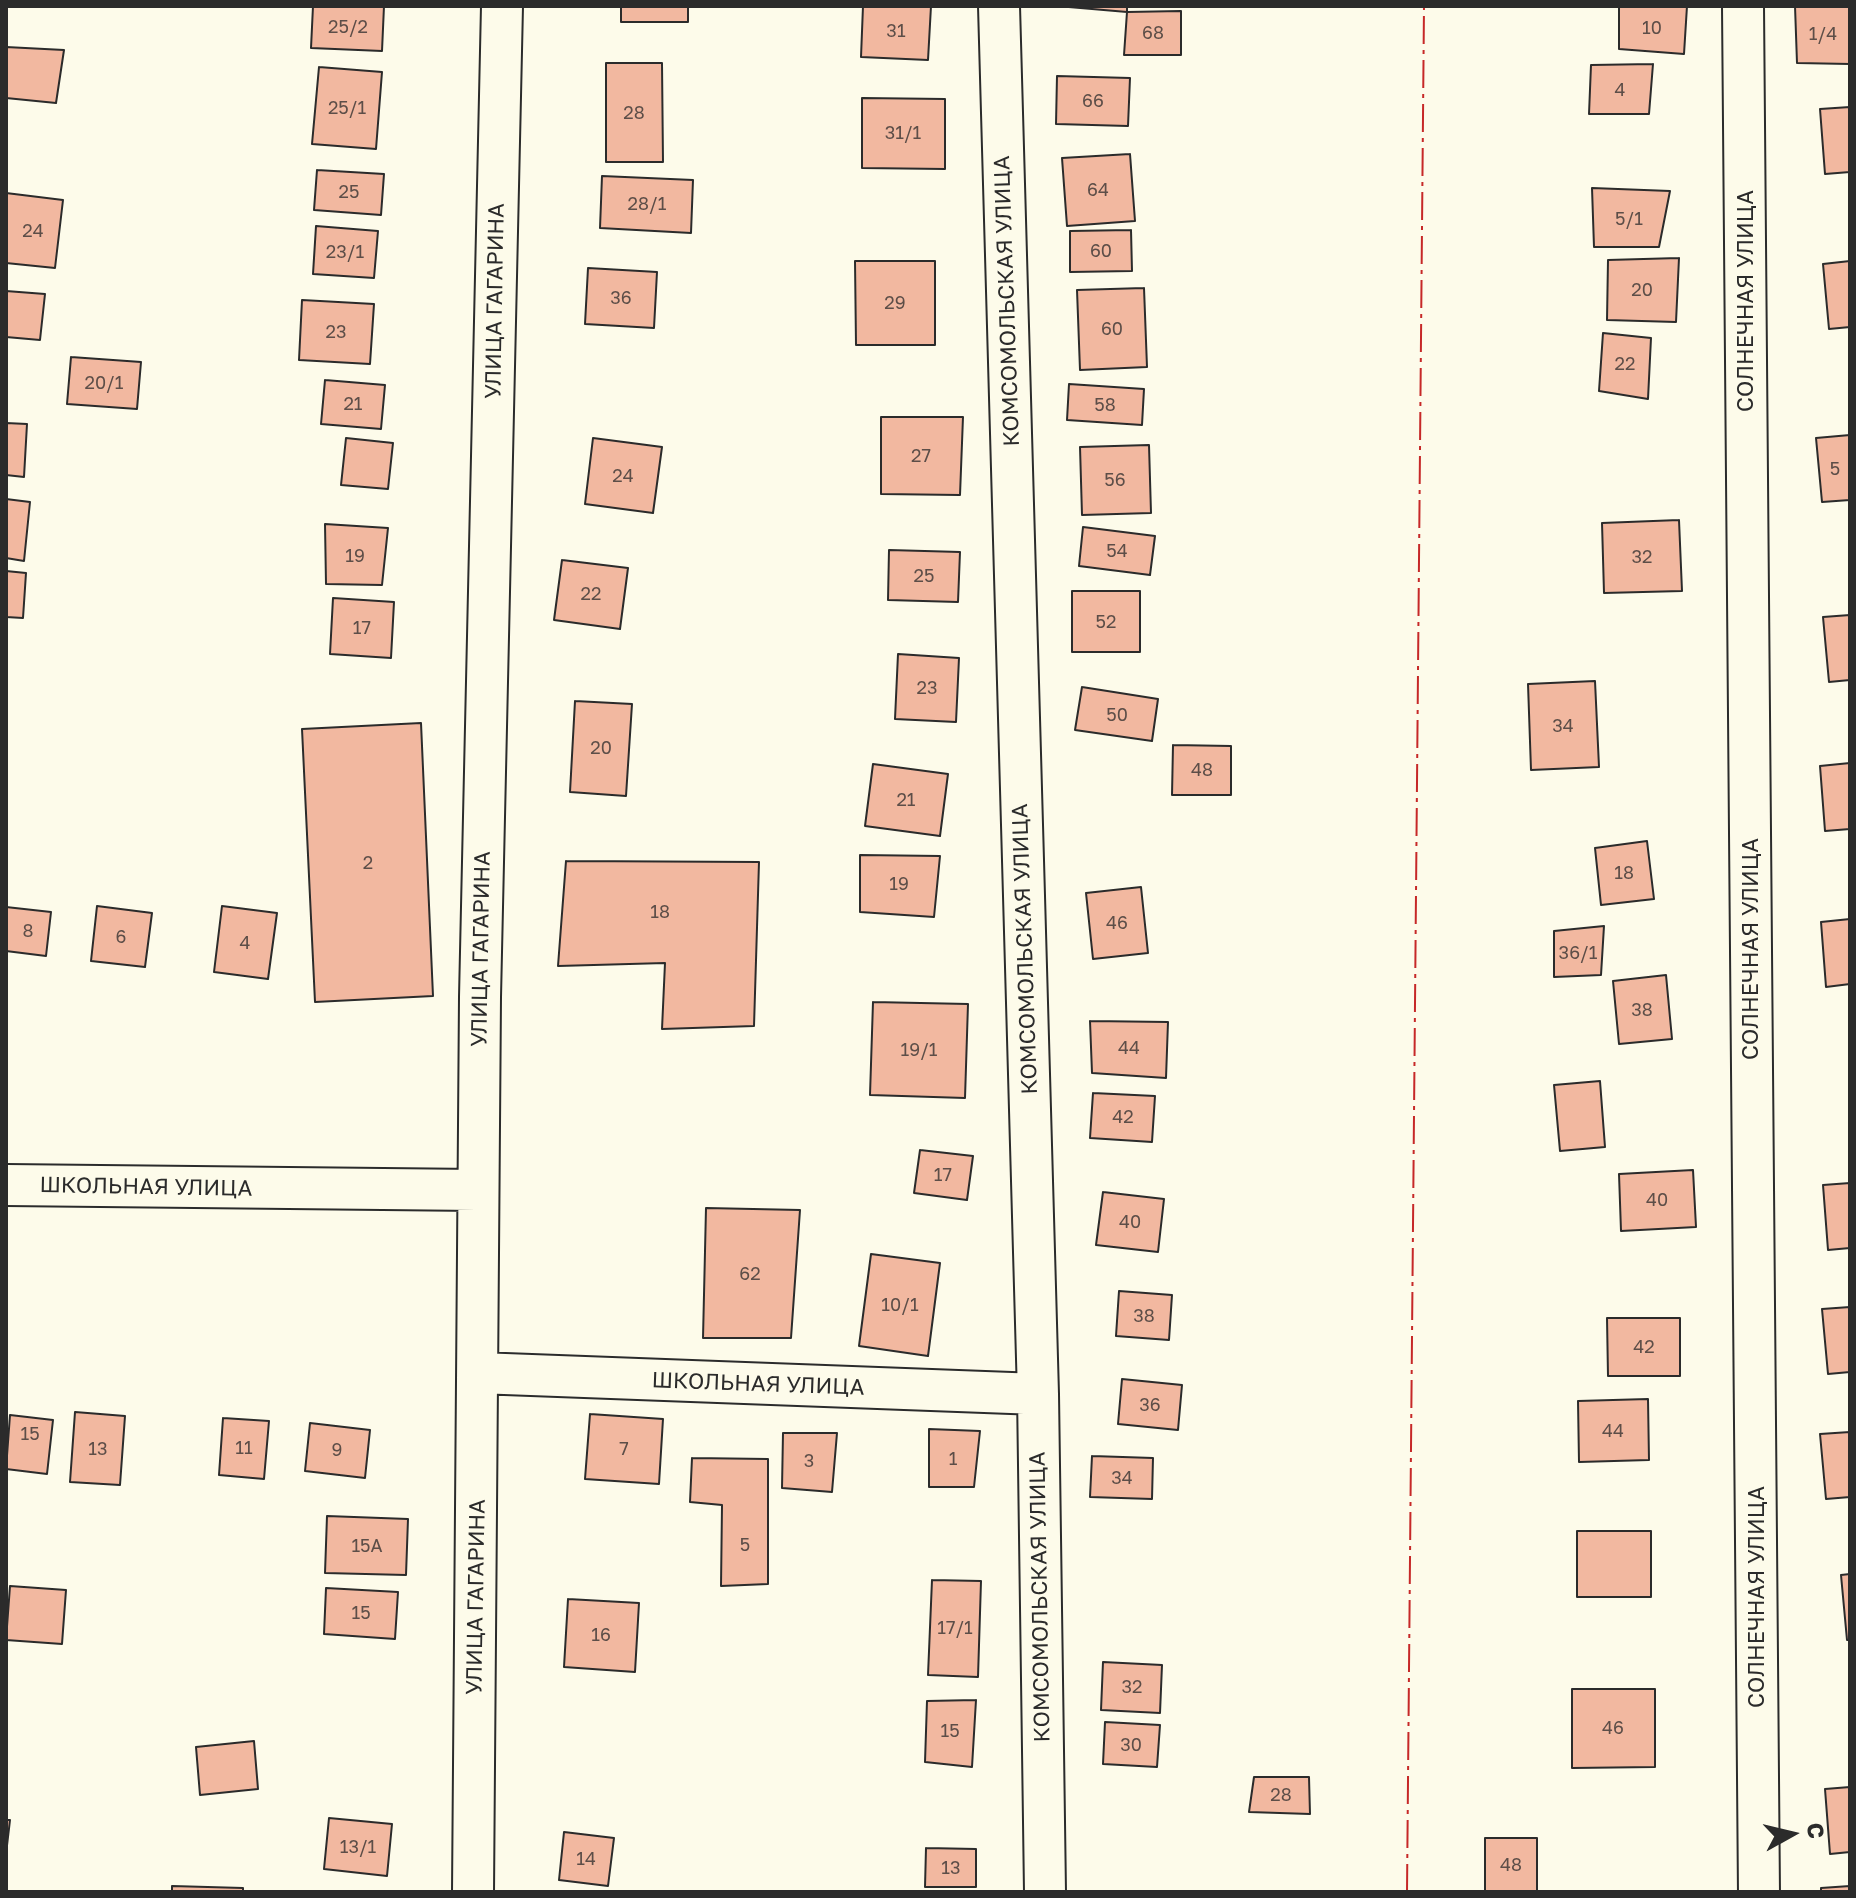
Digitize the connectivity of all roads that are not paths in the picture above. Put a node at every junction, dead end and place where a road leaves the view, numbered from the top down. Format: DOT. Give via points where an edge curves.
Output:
graph roads {
  1 [pos="502,6"];
  2 [pos="999,6"];
  3 [pos="1743,6"];
  4 [pos="6,1185"];
  5 [pos="477,1190"];
  6 [pos="478,1373"];
  7 [pos="1038,1394"];
  8 [pos="473,1892"];
  9 [pos="1045,1892"];
  10 [pos="1759,1892"];
  1 -- 5 [label="street, УЛИЦА ГАГАРИНА"];
  2 -- 7 [label="street, КОМСОМОЛЬСКАЯ УЛИЦА"];
  3 -- 10 [label="street, СОЛНЕЧНАЯ УЛИЦА"];
  4 -- 5 [label="street, ШКОЛЬНАЯ УЛИЦА"];
  5 -- 6 [label="street, УЛИЦА ГАГАРИНА"];
  6 -- 7 [label="street, ШКОЛЬНАЯ УЛИЦА"];
  6 -- 8 [label="street, УЛИЦА ГАГАРИНА"];
  7 -- 9 [label="street, КОМСОМОЛЬСКАЯ УЛИЦА"];
}
